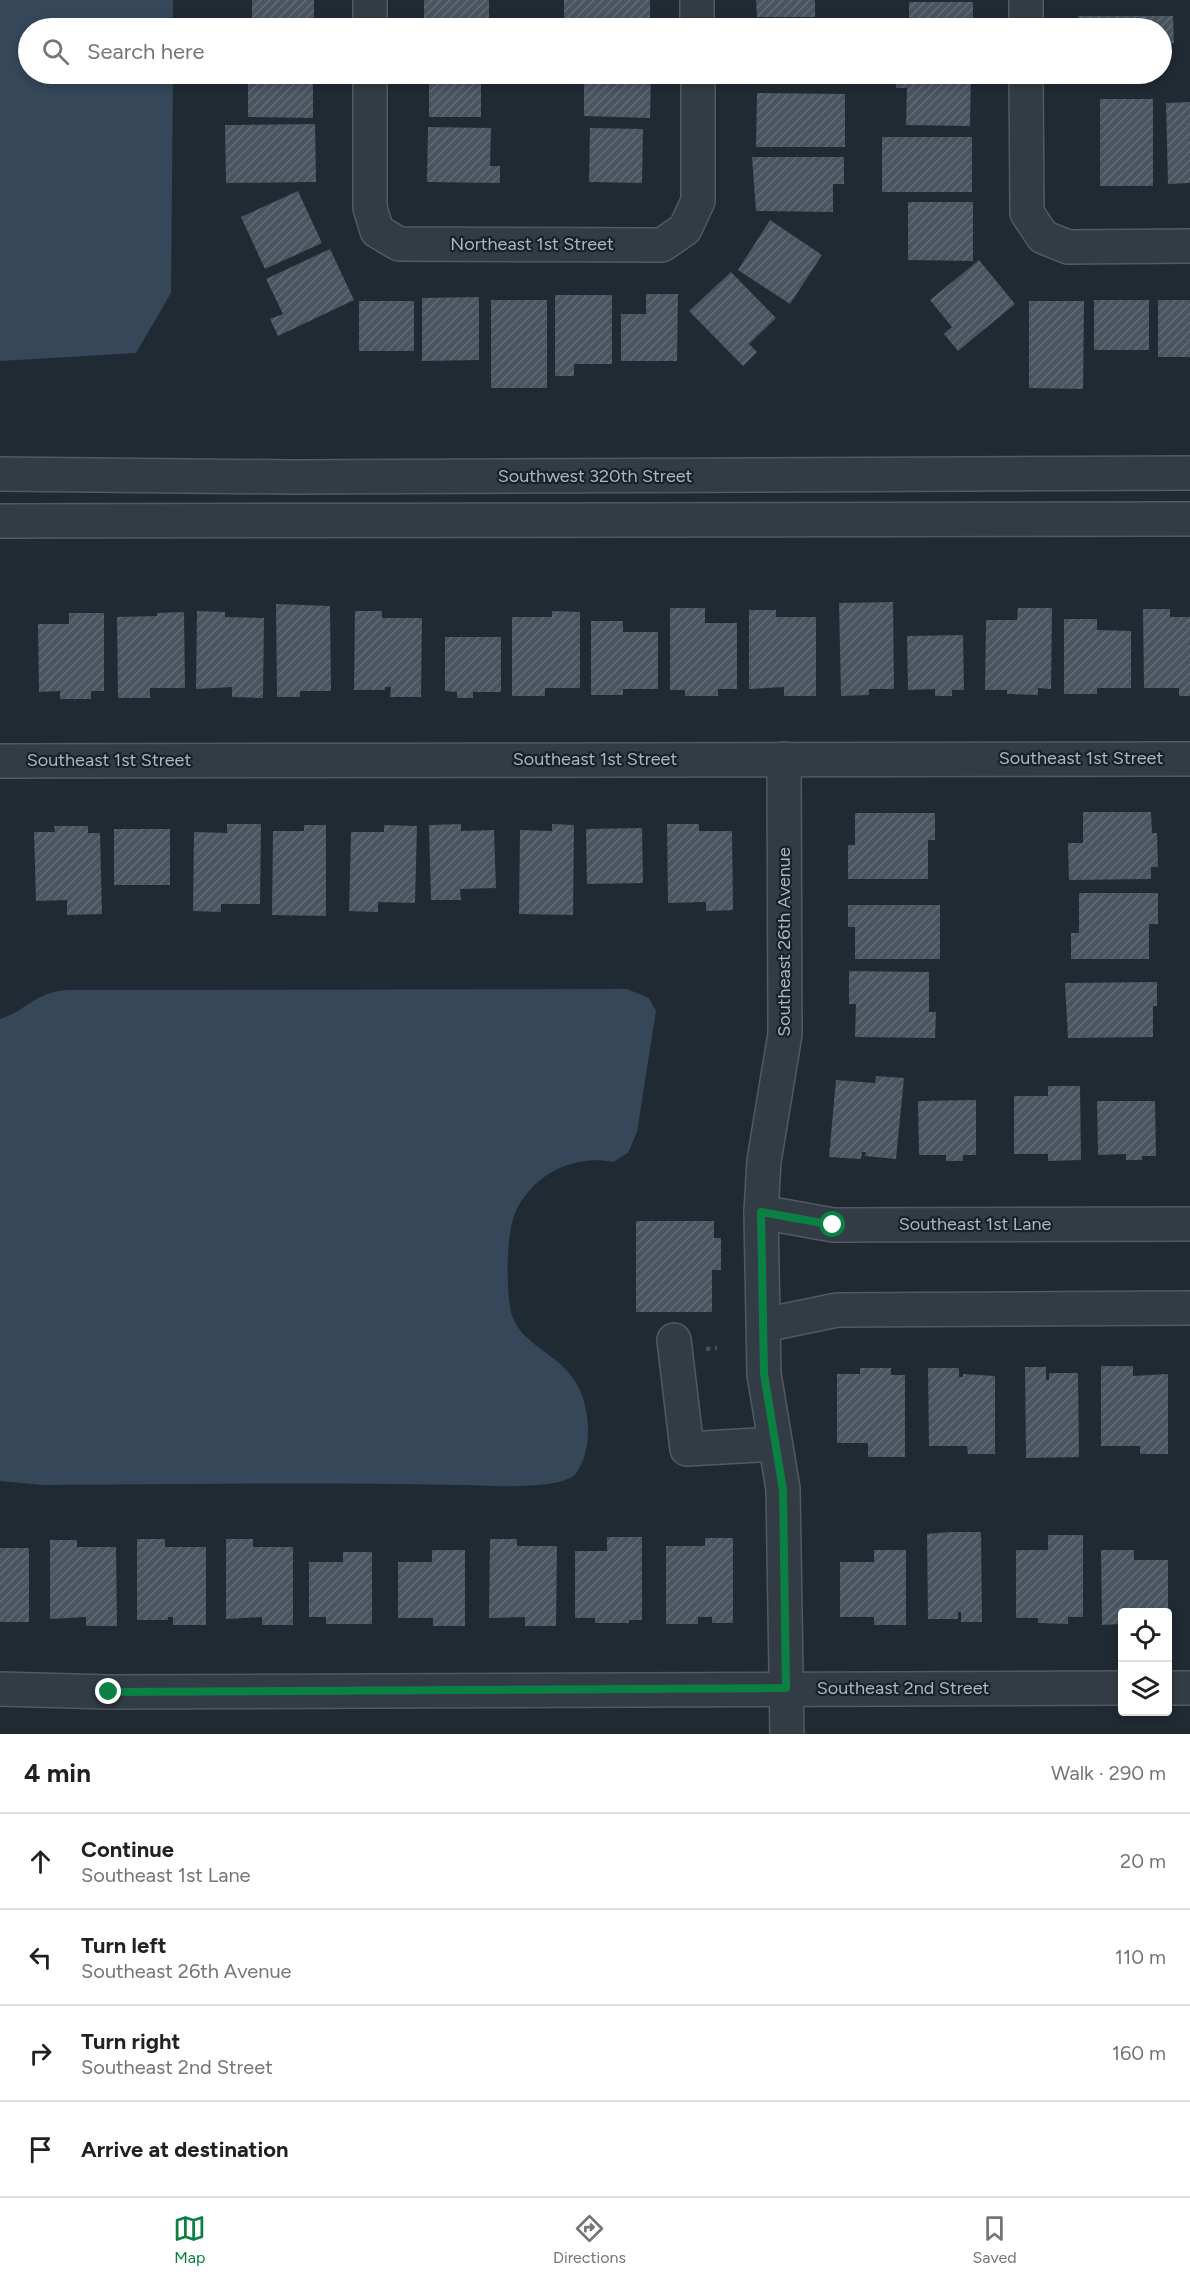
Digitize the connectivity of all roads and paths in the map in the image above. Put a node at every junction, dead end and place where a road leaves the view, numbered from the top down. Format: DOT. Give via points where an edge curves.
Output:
graph roads {
  1 [pos="370,0"];
  2 [pos="697,0"];
  3 [pos="1026,0"];
  4 [pos="370,18"];
  5 [pos="697,18"];
  6 [pos="1026,18"];
  7 [pos="370,84"];
  8 [pos="698,84"];
  9 [pos="1026,84"];
  10 [pos="1190,246"];
  11 [pos="1190,473"];
  12 [pos="0,474"];
  13 [pos="1190,519"];
  14 [pos="0,521"];
  15 [pos="784,759"];
  16 [pos="1190,759"];
  17 [pos="0,761"];
  18 [pos="761,1212"];
  19 [pos="1190,1224"];
  20 [pos="1190,1308"];
  21 [pos="764,1325"];
  22 [pos="674,1340"];
  23 [pos="775,1444"];
  24 [pos="786,1688"];
  25 [pos="1118,1688"];
  26 [pos="1172,1688"];
  27 [pos="1190,1688"];
  28 [pos="0,1689"];
  29 [pos="787,1734"];
  1 -- 4 [label="street"];
  2 -- 5 [label="street"];
  3 -- 6 [label="street"];
  7 -- 8 [label="street, Northeast 1st Street" via="370,208 377,231 399,244 662,245 686,229 699,201"];
  9 -- 10 [label="street" via="1027,213 1043,237 1068,247"];
  11 -- 12 [label="street, Southwest 320th Street" via="316,477"];
  13 -- 14 [label="street"];
  15 -- 16 [label="street, Southeast 1st Street"];
  15 -- 17 [label="street, Southeast 1st Street"];
  15 -- 18 [label="street, Southeast 26th Avenue" via="785,1034 764,1161"];
  18 -- 19 [label="street, Southeast 1st Lane" via="833,1225"];
  18 -- 21 [label="street, Southeast 26th Avenue"];
  20 -- 21 [label="street" via="837,1310"];
  21 -- 23 [label="street, Southeast 26th Avenue" via="764,1374"];
  22 -- 23 [label="street" via="687,1449"];
  23 -- 24 [label="street, Southeast 26th Avenue" via="783,1490"];
  24 -- 25 [label="street, Southeast 2nd Street"];
  24 -- 28 [label="street, Southeast 2nd Street" via="109,1692"];
  24 -- 29 [label="street, Southeast 26th Avenue"];
  26 -- 27 [label="street"];
}
